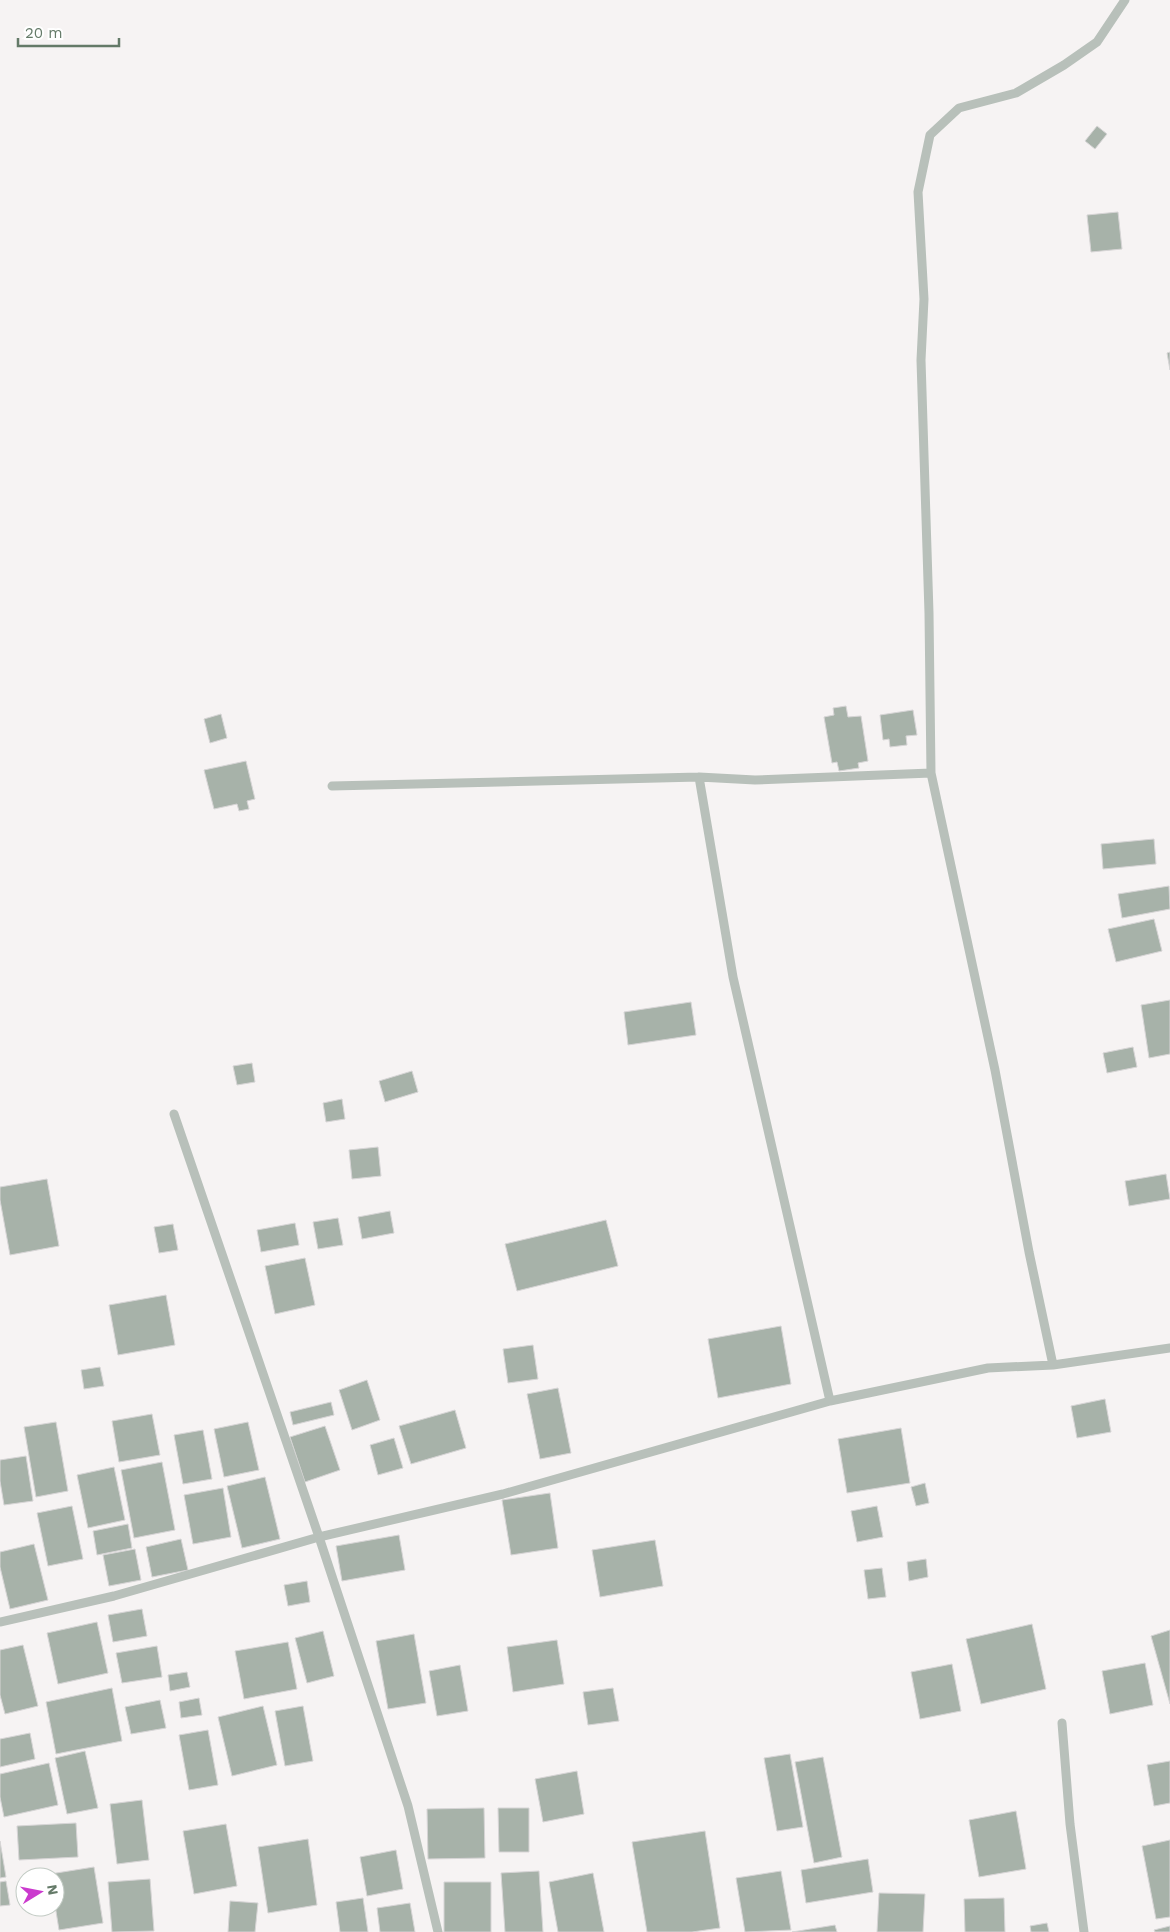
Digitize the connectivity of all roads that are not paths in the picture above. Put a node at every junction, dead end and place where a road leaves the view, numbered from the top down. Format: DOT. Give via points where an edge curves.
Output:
graph roads {
  1 [pos="1124,0"];
  2 [pos="931,773"];
  3 [pos="699,777"];
  4 [pos="332,786"];
  5 [pos="174,1114"];
  6 [pos="1170,1348"];
  7 [pos="1053,1365"];
  8 [pos="830,1400"];
  9 [pos="319,1537"];
  10 [pos="0,1622"];
  11 [pos="1062,1723"];
  12 [pos="438,1932"];
  13 [pos="1084,1932"];
  1 -- 2 [label="street" via="1097,42 1064,65 1016,93 959,108 930,135 918,192 924,298 921,360"];
  2 -- 3 [label="street" via="755,780"];
  2 -- 7 [label="street"];
  3 -- 4 [label="street"];
  3 -- 8 [label="street" via="733,977"];
  5 -- 9 [label="street"];
  6 -- 7 [label="street"];
  7 -- 8 [label="street" via="988,1368"];
  8 -- 9 [label="street" via="503,1494"];
  9 -- 10 [label="street" via="114,1596"];
  9 -- 12 [label="street" via="408,1806"];
  11 -- 13 [label="street" via="1070,1824"];
}
